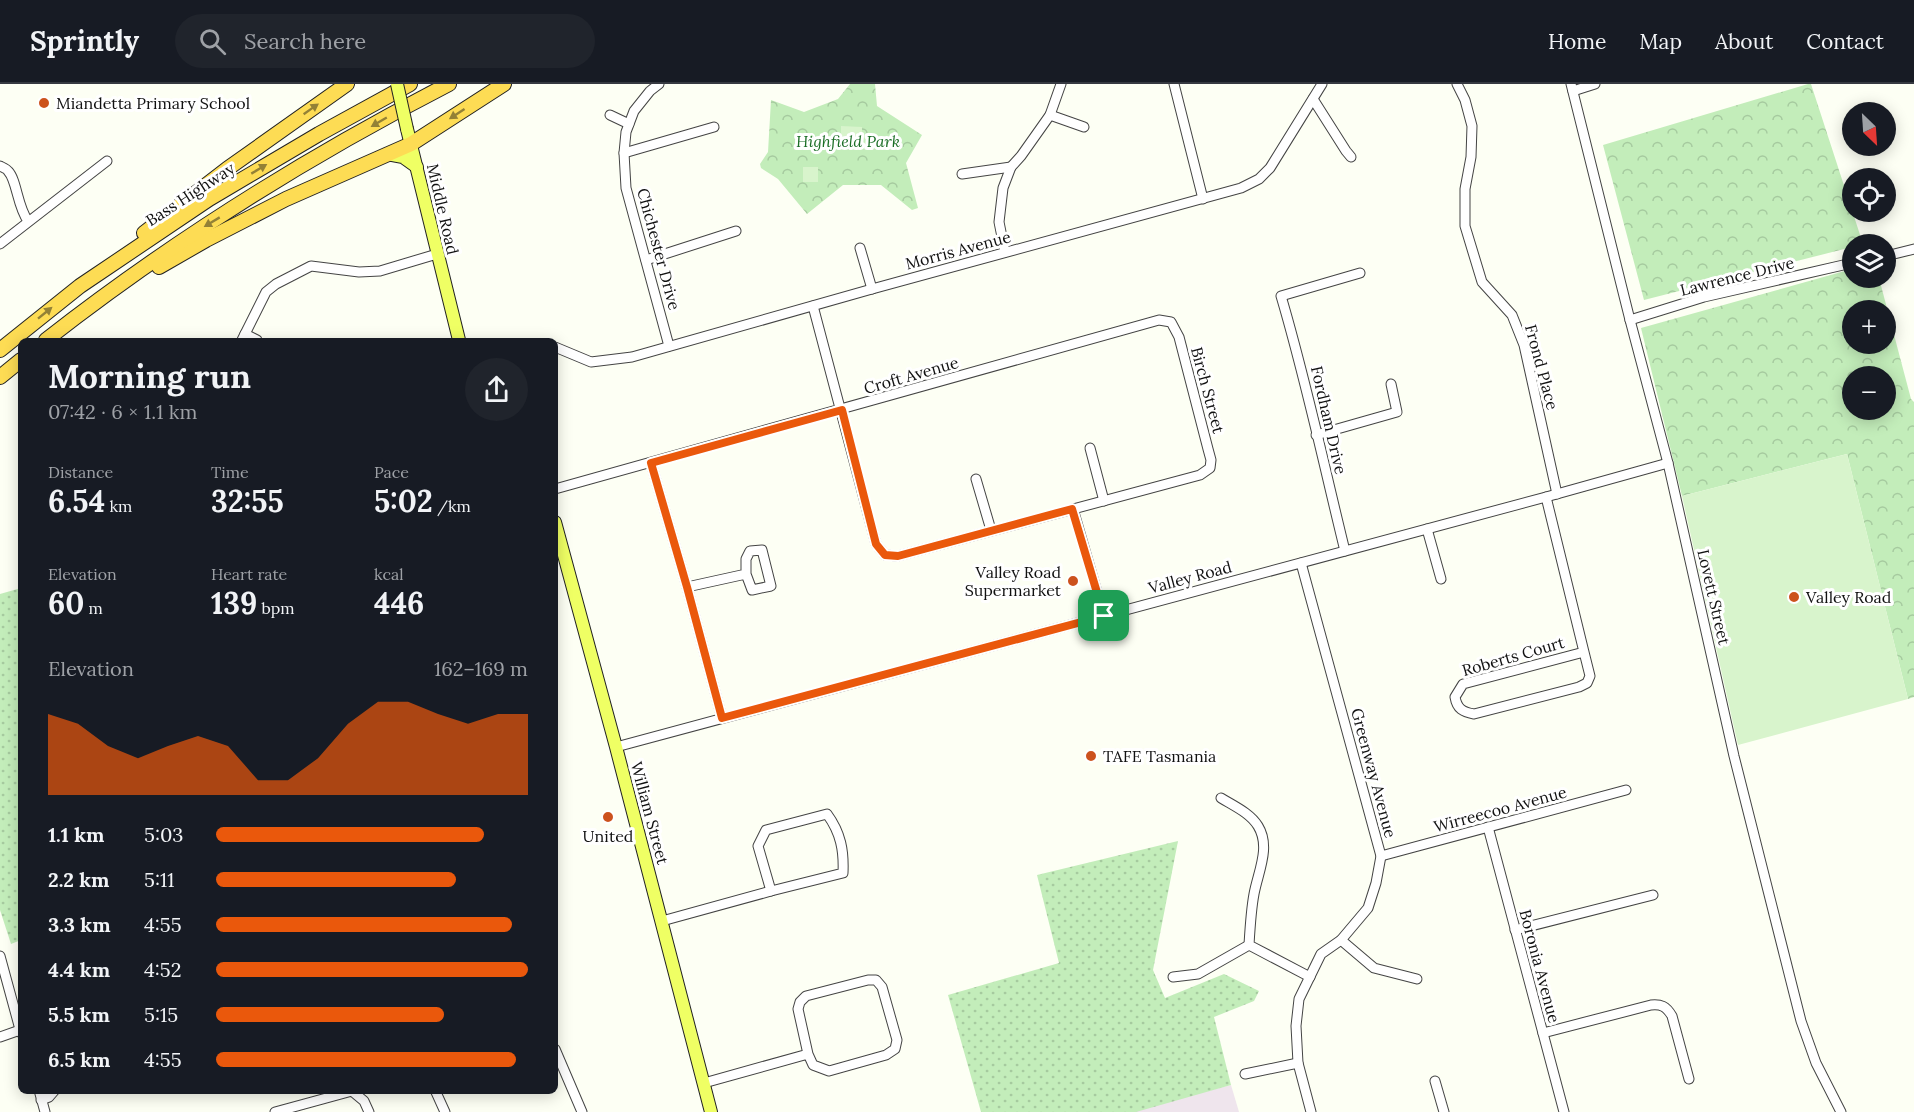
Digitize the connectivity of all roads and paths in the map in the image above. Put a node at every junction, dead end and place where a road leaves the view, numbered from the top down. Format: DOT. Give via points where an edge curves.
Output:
graph roads {
  1 [pos="347,84"];
  2 [pos="397,84"];
  3 [pos="410,84"];
  4 [pos="449,84"];
  5 [pos="504,84"];
  6 [pos="659,84"];
  7 [pos="1061,84"];
  8 [pos="1174,84"];
  9 [pos="1322,84"];
  10 [pos="1457,84"];
  11 [pos="1595,84"];
  12 [pos="1572,88"];
  13 [pos="1313,99"];
  14 [pos="610,115"];
  15 [pos="1050,115"];
  16 [pos="629,124"];
  17 [pos="714,127"];
  18 [pos="1084,127"];
  19 [pos="411,144"];
  20 [pos="624,153"];
  21 [pos="387,154"];
  22 [pos="1351,157"];
  23 [pos="106,161"];
  24 [pos="0,166"];
  25 [pos="417,167"];
  26 [pos="1011,167"];
  27 [pos="962,174"];
  28 [pos="1203,199"];
  29 [pos="28,221"];
  30 [pos="736,231"];
  31 [pos="0,244"];
  32 [pos="860,248"];
  33 [pos="1914,249"];
  34 [pos="1005,252"];
  35 [pos="437,254"];
  36 [pos="1896,254"];
  37 [pos="646,260"];
  38 [pos="1842,265"];
  39 [pos="1360,273"];
  40 [pos="80,286"];
  41 [pos="872,289"];
  42 [pos="813,306"];
  43 [pos="85,310"];
  44 [pos="1630,321"];
  45 [pos="1172,322"];
  46 [pos="244,337"];
  47 [pos="49,338"];
  48 [pos="458,338"];
  49 [pos="669,346"];
  50 [pos="558,348"];
  51 [pos="0,350"];
  52 [pos="18,362"];
  53 [pos="0,377"];
  54 [pos="1391,384"];
  55 [pos="842,410"];
  56 [pos="1316,435"];
  57 [pos="1090,448"];
  58 [pos="651,463"];
  59 [pos="1668,463"];
  60 [pos="976,478"];
  61 [pos="558,488"];
  62 [pos="1557,494"];
  63 [pos="1546,497"];
  64 [pos="1104,501"];
  65 [pos="1072,509"];
  66 [pos="1427,529"];
  67 [pos="991,530"];
  68 [pos="558,533"];
  69 [pos="1345,551"];
  70 [pos="1301,563"];
  71 [pos="746,574"];
  72 [pos="1441,579"];
  73 [pos="687,587"];
  74 [pos="1104,616"];
  75 [pos="1584,651"];
  76 [pos="722,718"];
  77 [pos="616,747"];
  78 [pos="1626,790"];
  79 [pos="1221,798"];
  80 [pos="1488,827"];
  81 [pos="1381,856"];
  82 [pos="771,891"];
  83 [pos="1653,895"];
  84 [pos="662,921"];
  85 [pos="1515,930"];
  86 [pos="1341,940"];
  87 [pos="1249,945"];
  88 [pos="0,956"];
  89 [pos="1310,976"];
  90 [pos="1173,977"];
  91 [pos="1417,979"];
  92 [pos="18,1021"];
  93 [pos="18,1033"];
  94 [pos="1543,1033"];
  95 [pos="0,1037"];
  96 [pos="808,1054"];
  97 [pos="558,1056"];
  98 [pos="1298,1063"];
  99 [pos="1245,1074"];
  100 [pos="1689,1079"];
  101 [pos="1435,1081"];
  102 [pos="704,1083"];
  103 [pos="341,1094"];
  104 [pos="357,1094"];
  105 [pos="437,1094"];
  106 [pos="40,1095"];
  107 [pos="45,1112"];
  108 [pos="275,1112"];
  109 [pos="369,1112"];
  110 [pos="445,1112"];
  111 [pos="582,1112"];
  112 [pos="711,1112"];
  113 [pos="1311,1112"];
  114 [pos="1444,1112"];
  115 [pos="1564,1112"];
  116 [pos="1841,1112"];
  40 -- 1 [label="highway, one-way" via="203,187"];
  2 -- 19 [label="main road, Middle Road, bridge"];
  40 -- 3 [label="highway, Bass Highway, one-way" via="209,199"];
  4 -- 43 [label="highway, one-way" via="186,238"];
  5 -- 19 [label="highway, one-way"];
  6 -- 16 [label="street, Chichester Drive" via="634,111"];
  7 -- 15 [label="street"];
  8 -- 28 [label="street"];
  9 -- 13 [label="street, Morris Avenue"];
  10 -- 62 [label="street, Frond Place" via="1472,126 1465,226 1482,282 1512,315 1524,345"];
  11 -- 12 [label="street"];
  12 -- 44 [label="street, Lovett Street"];
  13 -- 22 [label="street"];
  13 -- 28 [label="street, Morris Avenue" via="1270,168 1259,178 1241,188"];
  14 -- 16 [label="street"];
  15 -- 18 [label="street"];
  15 -- 26 [label="street"];
  16 -- 20 [label="street, Chichester Drive"];
  17 -- 20 [label="street"];
  19 -- 21 [label="highway"];
  19 -- 25 [label="main road, Middle Road"];
  20 -- 37 [label="street, Chichester Drive" via="626,188"];
  21 -- 25 [label="main road" via="403,157"];
  21 -- 43 [label="highway" via="206,240"];
  23 -- 29 [label="street"];
  24 -- 29 [label="street" via="8,170"];
  25 -- 35 [label="main road, Middle Road"];
  26 -- 27 [label="street"];
  26 -- 34 [label="street" via="1003,188 999,222"];
  28 -- 34 [label="street, Morris Avenue"];
  29 -- 31 [label="street"];
  30 -- 37 [label="street"];
  32 -- 41 [label="street"];
  33 -- 36 [label="street"];
  34 -- 41 [label="street, Morris Avenue"];
  35 -- 46 [label="street" via="380,271 311,266 266,292"];
  35 -- 48 [label="main road, Middle Road"];
  37 -- 49 [label="street, Chichester Drive"];
  38 -- 44 [label="street, Lawrence Drive" via="1704,297"];
  39 -- 56 [label="street, Fordham Drive" via="1281,296"];
  51 -- 40 [label="highway, Bass Highway, one-way"];
  41 -- 42 [label="street, Morris Avenue"];
  42 -- 49 [label="street, Morris Avenue"];
  42 -- 55 [label="street"];
  43 -- 47 [label="highway"];
  44 -- 59 [label="street, Lovett Street"];
  45 -- 55 [label="street, Croft Avenue" via="1159,320"];
  45 -- 64 [label="street, Birch Street" via="1208,448 1209,468 1200,475"];
  49 -- 50 [label="street, Morris Avenue" via="632,357 591,362"];
  52 -- 53 [label="highway"];
  54 -- 56 [label="street" via="1397,412"];
  55 -- 58 [label="street, Croft Avenue"];
  55 -- 67 [label="street" via="876,544 885,555 898,556"];
  56 -- 69 [label="street, Fordham Drive"];
  57 -- 64 [label="street"];
  58 -- 61 [label="street, Croft Avenue"];
  58 -- 73 [label="street"];
  59 -- 62 [label="street, Valley Road"];
  59 -- 116 [label="street, Lovett Street" via="1734,756 1801,1020 1816,1063"];
  60 -- 67 [label="street"];
  62 -- 63 [label="street, Valley Road"];
  63 -- 66 [label="street, Valley Road"];
  63 -- 75 [label="street, Roberts Court"];
  64 -- 65 [label="street"];
  65 -- 67 [label="street"];
  65 -- 74 [label="street"];
  66 -- 69 [label="street, Valley Road"];
  66 -- 72 [label="street"];
  68 -- 77 [label="main road, William Street"];
  69 -- 70 [label="street, Valley Road"];
  70 -- 74 [label="street, Valley Road"];
  70 -- 81 [label="street, Greenway Avenue"];
  71 -- 73 [label="street"];
  73 -- 76 [label="street"];
  74 -- 76 [label="street, Valley Road"];
  75 -- 75 [label="street, Roberts Court" via="1463,684 1455,697 1456,705 1474,714 1579,687 1590,676"];
  76 -- 77 [label="street, Valley Road"];
  77 -- 84 [label="main road, William Street"];
  78 -- 80 [label="street, Wirreecoo Avenue"];
  79 -- 87 [label="street" via="1247,814 1263,836"];
  80 -- 81 [label="street, Wirreecoo Avenue"];
  80 -- 85 [label="street, Boronia Avenue"];
  81 -- 86 [label="street, Greenway Avenue" via="1368,908"];
  82 -- 82 [label="street" via="758,846 766,830 827,814 836,826 843,873"];
  82 -- 84 [label="street"];
  83 -- 85 [label="street"];
  84 -- 102 [label="main road, William Street"];
  85 -- 94 [label="street, Boronia Avenue"];
  86 -- 89 [label="street, Greenway Avenue" via="1321,954"];
  86 -- 91 [label="street" via="1374,968"];
  87 -- 89 [label="street"];
  87 -- 90 [label="street" via="1198,974"];
  88 -- 92 [label="street"];
  89 -- 98 [label="street, Greenway Avenue" via="1299,999"];
  93 -- 95 [label="street"];
  94 -- 100 [label="street" via="1660,1005 1668,1008 1672,1016"];
  94 -- 115 [label="street, Boronia Avenue"];
  96 -- 96 [label="street" via="798,1009 800,1002 806,996 876,980 882,987 897,1040 895,1049 829,1071 813,1065"];
  96 -- 102 [label="street"];
  97 -- 111 [label="street"];
  98 -- 99 [label="street"];
  98 -- 113 [label="street, Greenway Avenue"];
  101 -- 114 [label="street"];
  102 -- 112 [label="main road, William Street"];
  103 -- 108 [label="street"];
  104 -- 109 [label="street"];
  105 -- 110 [label="street"];
  106 -- 107 [label="street"];
}
